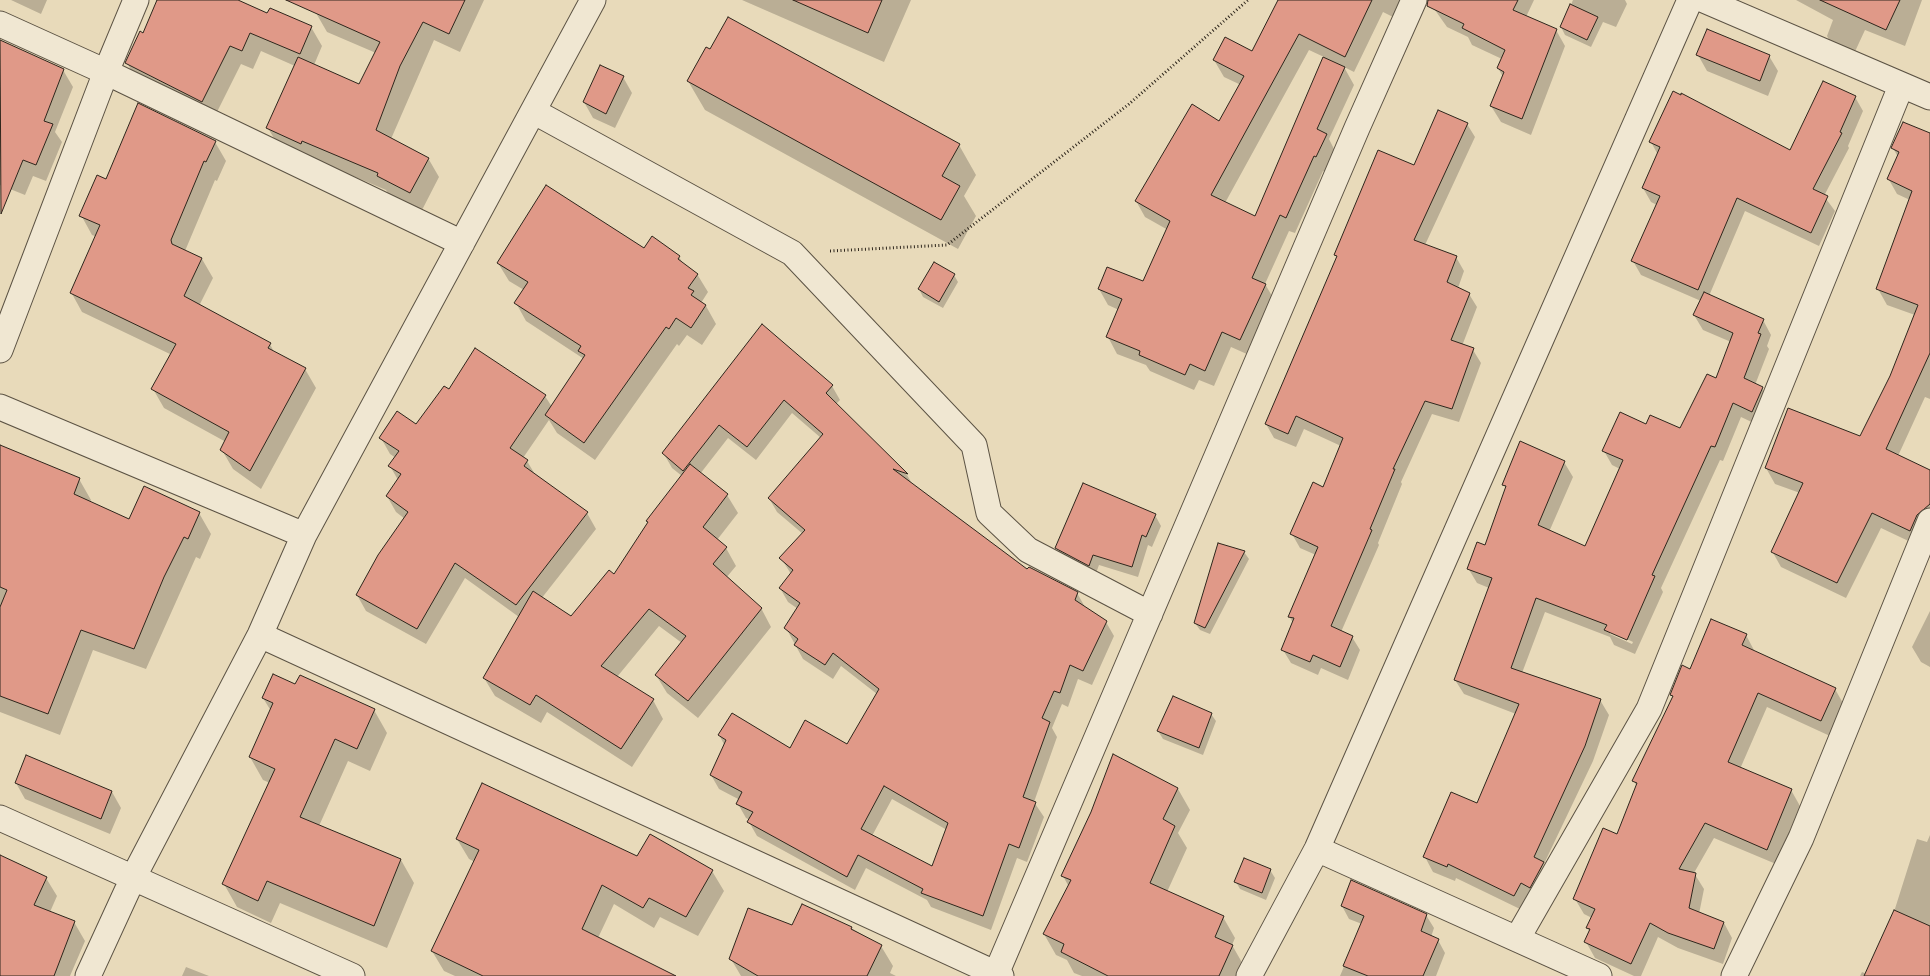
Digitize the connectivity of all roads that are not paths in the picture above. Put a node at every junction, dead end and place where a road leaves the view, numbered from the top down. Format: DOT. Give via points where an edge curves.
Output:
graph roads {
  1 [pos="136,0"];
  2 [pos="593,0"];
  3 [pos="1414,0"];
  4 [pos="1690,0"];
  5 [pos="1704,0"];
  6 [pos="0,24"];
  7 [pos="106,72"];
  8 [pos="1901,86"];
  9 [pos="1930,97"];
  10 [pos="532,111"];
  11 [pos="462,243"];
  12 [pos="0,350"];
  13 [pos="0,407"];
  14 [pos="1930,521"];
  15 [pos="304,535"];
  16 [pos="1150,614"];
  17 [pos="260,635"];
  18 [pos="0,818"];
  19 [pos="1317,849"];
  20 [pos="133,878"];
  21 [pos="1517,939"];
  22 [pos="999,975"];
  23 [pos="88,976"];
  24 [pos="352,976"];
  25 [pos="1249,976"];
  26 [pos="1599,976"];
  27 [pos="1734,976"];
  1 -- 7 [label="street"];
  2 -- 10 [label="street"];
  3 -- 16 [label="street"];
  4 -- 19 [label="street"];
  5 -- 8 [label="street"];
  6 -- 7 [label="street"];
  7 -- 11 [label="street"];
  7 -- 12 [label="street"];
  8 -- 9 [label="street"];
  8 -- 21 [label="street" via="1649,709"];
  10 -- 11 [label="street"];
  10 -- 16 [label="street" via="792,253 974,445 989,513 1028,550"];
  11 -- 15 [label="street"];
  13 -- 15 [label="street"];
  14 -- 27 [label="street" via="1801,838"];
  15 -- 17 [label="street"];
  16 -- 22 [label="street"];
  17 -- 20 [label="street"];
  17 -- 22 [label="street"];
  18 -- 20 [label="street"];
  19 -- 21 [label="street"];
  19 -- 25 [label="street"];
  20 -- 23 [label="street"];
  20 -- 24 [label="street"];
  21 -- 26 [label="street"];
}
